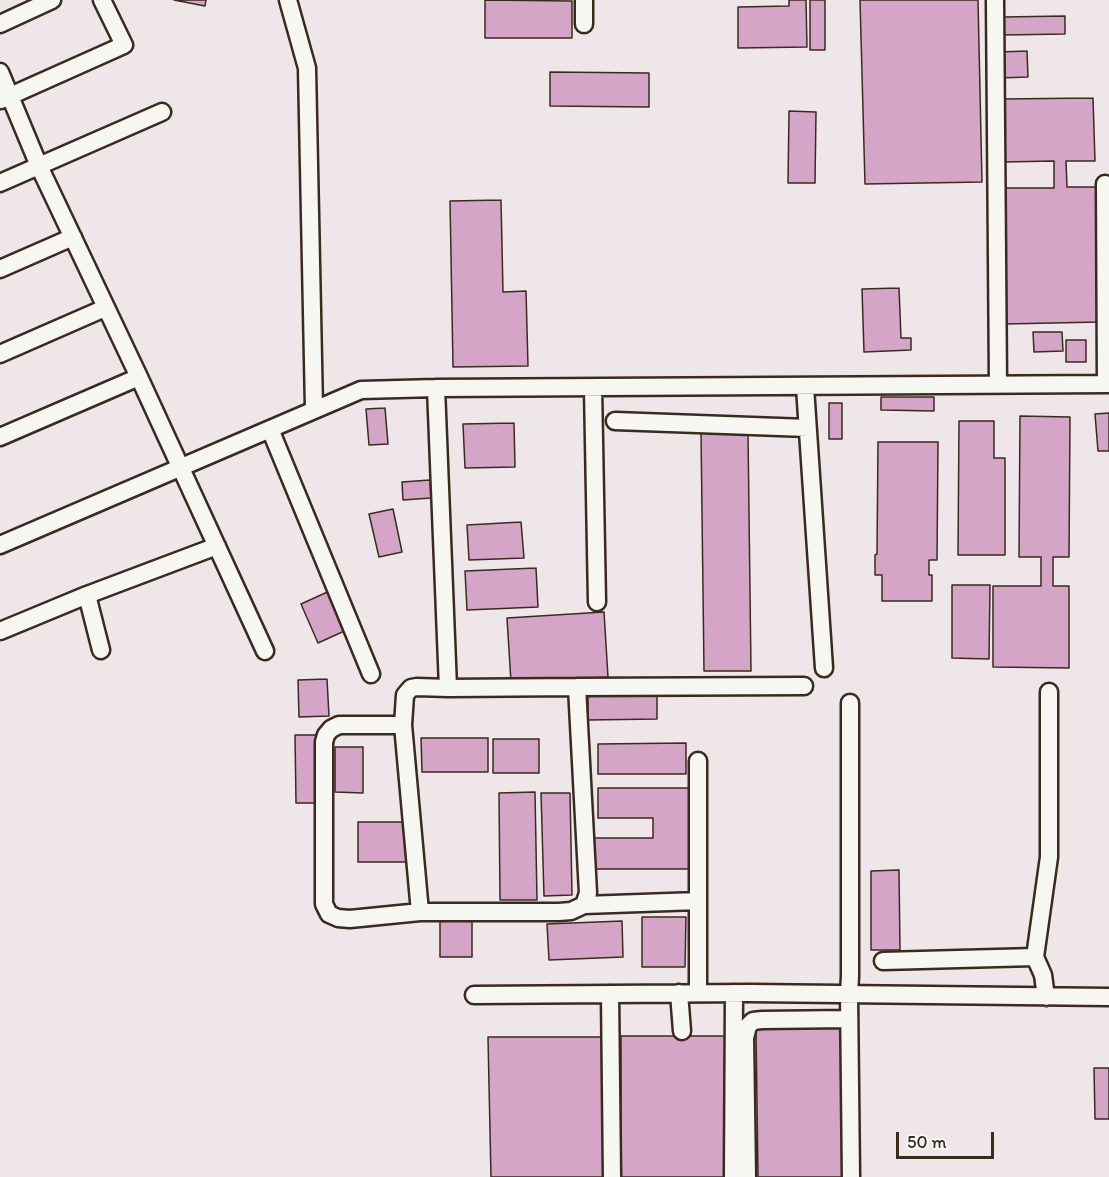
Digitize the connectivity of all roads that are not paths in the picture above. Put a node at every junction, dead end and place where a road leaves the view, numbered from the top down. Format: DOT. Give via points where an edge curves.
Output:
graph roads {
  1 [pos="52,0"];
  2 [pos="102,0"];
  3 [pos="288,0"];
  4 [pos="584,0"];
  5 [pos="995,0"];
  6 [pos="0,24"];
  7 [pos="584,24"];
  8 [pos="0,72"];
  9 [pos="5,99"];
  10 [pos="162,112"];
  11 [pos="39,166"];
  12 [pos="0,183"];
  13 [pos="1105,184"];
  14 [pos="1107,222"];
  15 [pos="73,237"];
  16 [pos="0,269"];
  17 [pos="105,308"];
  18 [pos="0,354"];
  19 [pos="139,377"];
  20 [pos="998,384"];
  21 [pos="1108,384"];
  22 [pos="805,387"];
  23 [pos="436,388"];
  24 [pos="593,388"];
  25 [pos="314,409"];
  26 [pos="615,421"];
  27 [pos="807,428"];
  28 [pos="270,429"];
  29 [pos="0,437"];
  30 [pos="180,467"];
  31 [pos="0,545"];
  32 [pos="217,546"];
  33 [pos="87,595"];
  34 [pos="597,602"];
  35 [pos="0,631"];
  36 [pos="101,650"];
  37 [pos="265,651"];
  38 [pos="824,668"];
  39 [pos="371,674"];
  40 [pos="804,686"];
  41 [pos="577,687"];
  42 [pos="448,688"];
  43 [pos="1049,692"];
  44 [pos="850,703"];
  45 [pos="403,725"];
  46 [pos="698,762"];
  47 [pos="698,901"];
  48 [pos="584,905"];
  49 [pos="420,912"];
  50 [pos="1035,957"];
  51 [pos="884,961"];
  52 [pos="679,993"];
  53 [pos="698,993"];
  54 [pos="734,993"];
  55 [pos="474,994"];
  56 [pos="610,994"];
  57 [pos="849,995"];
  58 [pos="1046,997"];
  59 [pos="1109,997"];
  60 [pos="849,1019"];
  61 [pos="682,1031"];
  62 [pos="612,1177"];
  63 [pos="733,1177"];
  64 [pos="747,1177"];
  65 [pos="851,1177"];
  1 -- 6 [label="street"];
  2 -- 9 [label="street" via="124,45"];
  3 -- 25 [label="street" via="308,68"];
  4 -- 7 [label="street"];
  5 -- 20 [label="street"];
  8 -- 9 [label="street"];
  9 -- 11 [label="street"];
  10 -- 11 [label="street"];
  11 -- 12 [label="street"];
  11 -- 15 [label="street"];
  13 -- 14 [label="street"];
  14 -- 21 [label="street"];
  15 -- 16 [label="street"];
  15 -- 17 [label="street"];
  17 -- 18 [label="street"];
  17 -- 19 [label="street"];
  19 -- 29 [label="street"];
  19 -- 30 [label="street"];
  20 -- 21 [label="street"];
  20 -- 22 [label="street"];
  22 -- 24 [label="street"];
  22 -- 27 [label="street"];
  23 -- 24 [label="street"];
  23 -- 25 [label="street" via="360,390"];
  23 -- 42 [label="street"];
  24 -- 34 [label="street"];
  25 -- 28 [label="street"];
  26 -- 27 [label="street"];
  27 -- 38 [label="street"];
  28 -- 30 [label="street"];
  28 -- 39 [label="street"];
  30 -- 31 [label="street"];
  30 -- 32 [label="street"];
  32 -- 33 [label="street"];
  32 -- 37 [label="street"];
  33 -- 35 [label="street"];
  33 -- 36 [label="street"];
  40 -- 41 [label="street"];
  41 -- 42 [label="street"];
  41 -- 48 [label="street" via="588,893"];
  42 -- 45 [label="street" via="411,688 405,695"];
  43 -- 50 [label="street" via="1049,857"];
  44 -- 57 [label="street"];
  45 -- 49 [label="street"];
  45 -- 49 [label="street" via="339,725 326,735 324,904 329,914 338,918"];
  46 -- 47 [label="street"];
  47 -- 48 [label="street"];
  47 -- 53 [label="street"];
  48 -- 49 [label="street" via="559,912"];
  50 -- 51 [label="street"];
  50 -- 58 [label="street"];
  52 -- 53 [label="street"];
  52 -- 56 [label="street"];
  52 -- 61 [label="street"];
  53 -- 54 [label="street"];
  54 -- 57 [label="street"];
  54 -- 63 [label="street"];
  55 -- 56 [label="street"];
  56 -- 62 [label="street"];
  57 -- 58 [label="street"];
  57 -- 60 [label="street"];
  58 -- 59 [label="street"];
  60 -- 64 [label="street" via="762,1020 748,1026"];
  60 -- 65 [label="street"];
}
